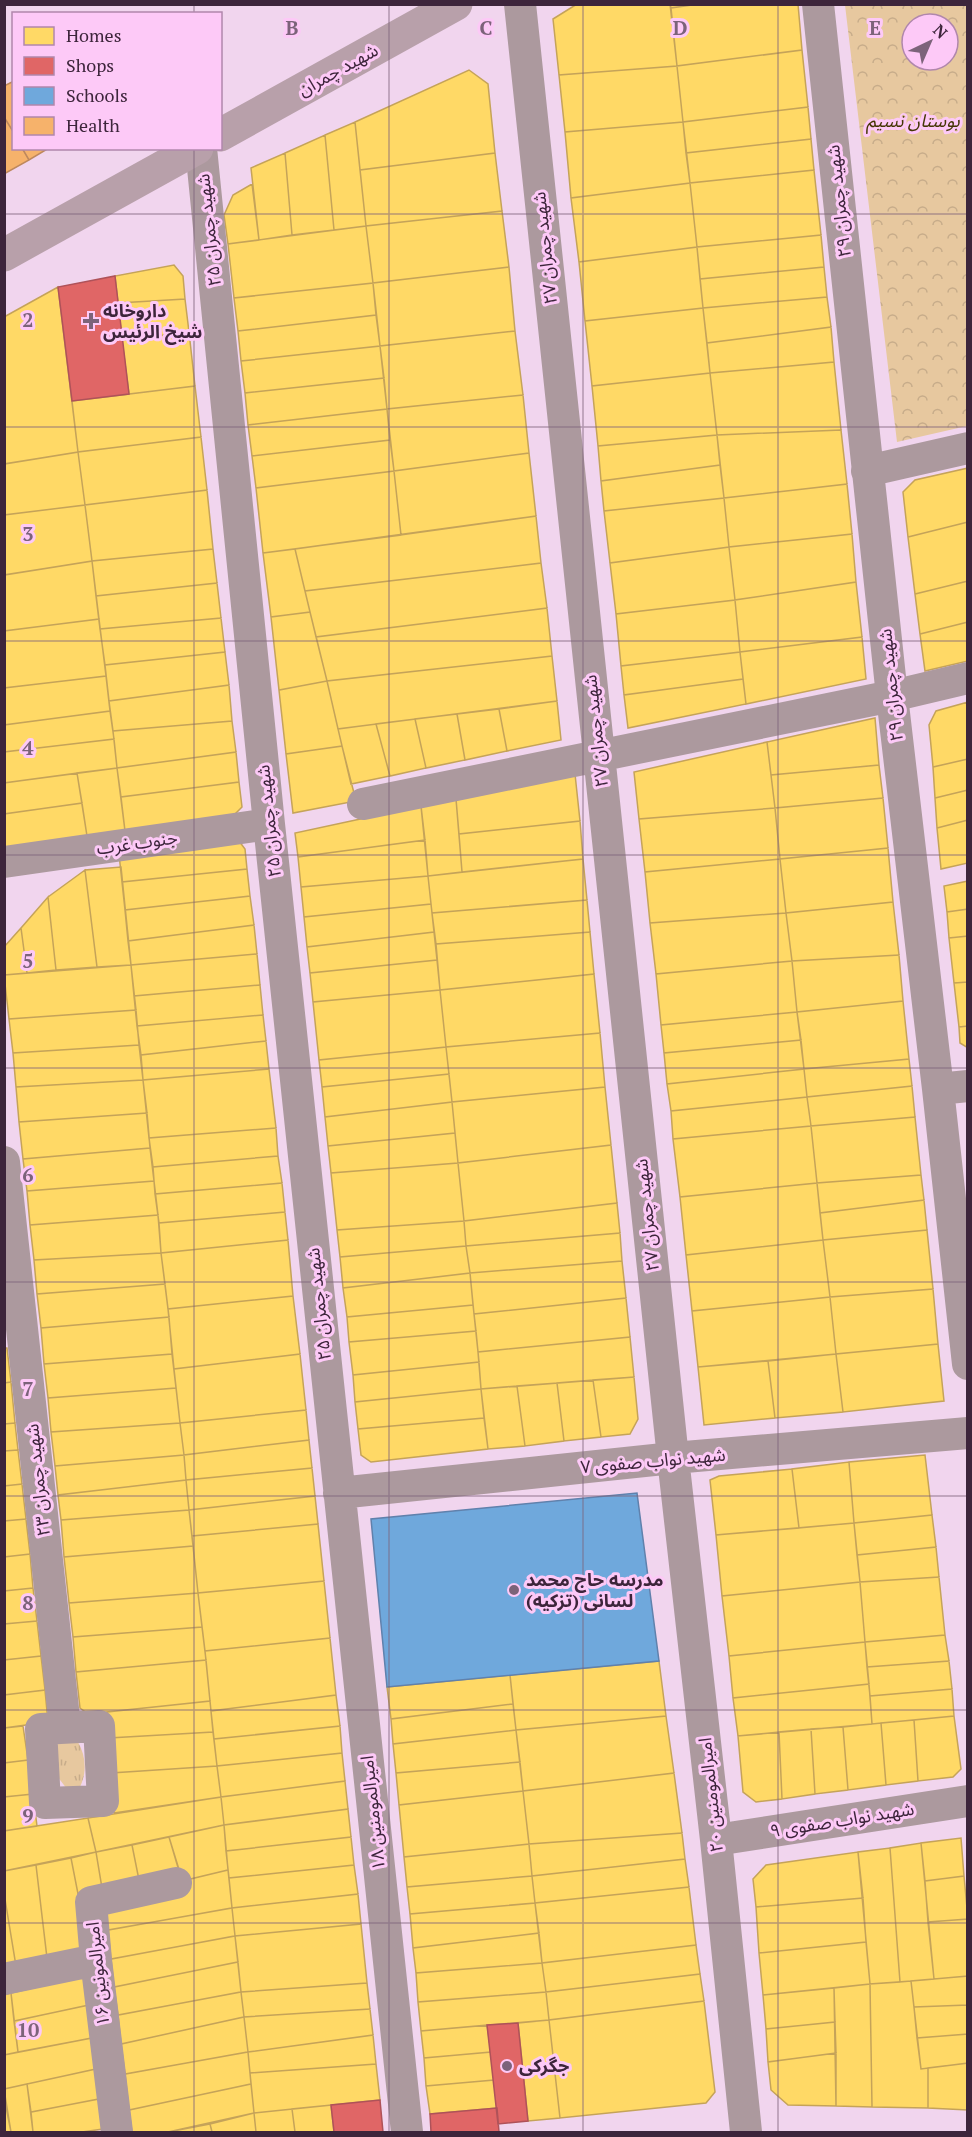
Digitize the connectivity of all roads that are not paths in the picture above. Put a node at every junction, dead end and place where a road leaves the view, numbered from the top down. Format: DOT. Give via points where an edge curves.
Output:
graph roads {
  1 [pos="456,4"];
  2 [pos="519,4"];
  3 [pos="818,4"];
  4 [pos="222,134"];
  5 [pos="195,150"];
  6 [pos="199,150"];
  7 [pos="4,255"];
  8 [pos="968,448"];
  9 [pos="867,471"];
  10 [pos="968,678"];
  11 [pos="892,696"];
  12 [pos="598,757"];
  13 [pos="363,804"];
  14 [pos="269,824"];
  15 [pos="4,862"];
  16 [pos="953,1087"];
  17 [pos="4,1162"];
  18 [pos="968,1364"];
  19 [pos="968,1433"];
  20 [pos="673,1458"];
  21 [pos="339,1493"];
  22 [pos="65,1727"];
  23 [pos="968,1801"];
  24 [pos="716,1840"];
  25 [pos="176,1883"];
  26 [pos="96,1960"];
  27 [pos="4,1979"];
  28 [pos="117,2133"];
  29 [pos="407,2133"];
  30 [pos="746,2133"];
  1 -- 4 [label="street, شهید چمران"];
  2 -- 12 [label="street, شهید چمران ۲۷"];
  3 -- 9 [label="street, شهید چمران ۲۹"];
  5 -- 7 [label="street"];
  6 -- 14 [label="street, شهید چمران ۲۵"];
  8 -- 9 [label="street"];
  9 -- 11 [label="street, شهید چمران ۲۹"];
  10 -- 11 [label="street"];
  11 -- 12 [label="street"];
  11 -- 16 [label="street, شهید چمران ۲۹"];
  12 -- 13 [label="street"];
  12 -- 20 [label="street, شهید چمران ۲۷"];
  14 -- 15 [label="street, جنوب غرب"];
  14 -- 21 [label="street, شهید چمران ۲۵"];
  16 -- 18 [label="street, شهید چمران ۲۹"];
  17 -- 22 [label="street, شهید چمران ۲۳"];
  19 -- 20 [label="street, شهید نواب صفوی ۷"];
  20 -- 21 [label="street, شهید نواب صفوی ۷"];
  20 -- 24 [label="street, امیرالمومنین ۲۰"];
  21 -- 29 [label="street, امیرالمومنین ۱۸"];
  23 -- 24 [label="street, شهید نواب صفوی ۹"];
  24 -- 30 [label="street, امیرالمومنین ۲۰"];
  25 -- 26 [label="street, امیرالمونین ۱۶" via="91,1902"];
  26 -- 27 [label="street"];
  26 -- 28 [label="street, امیرالمونین ۱۶"];
}
